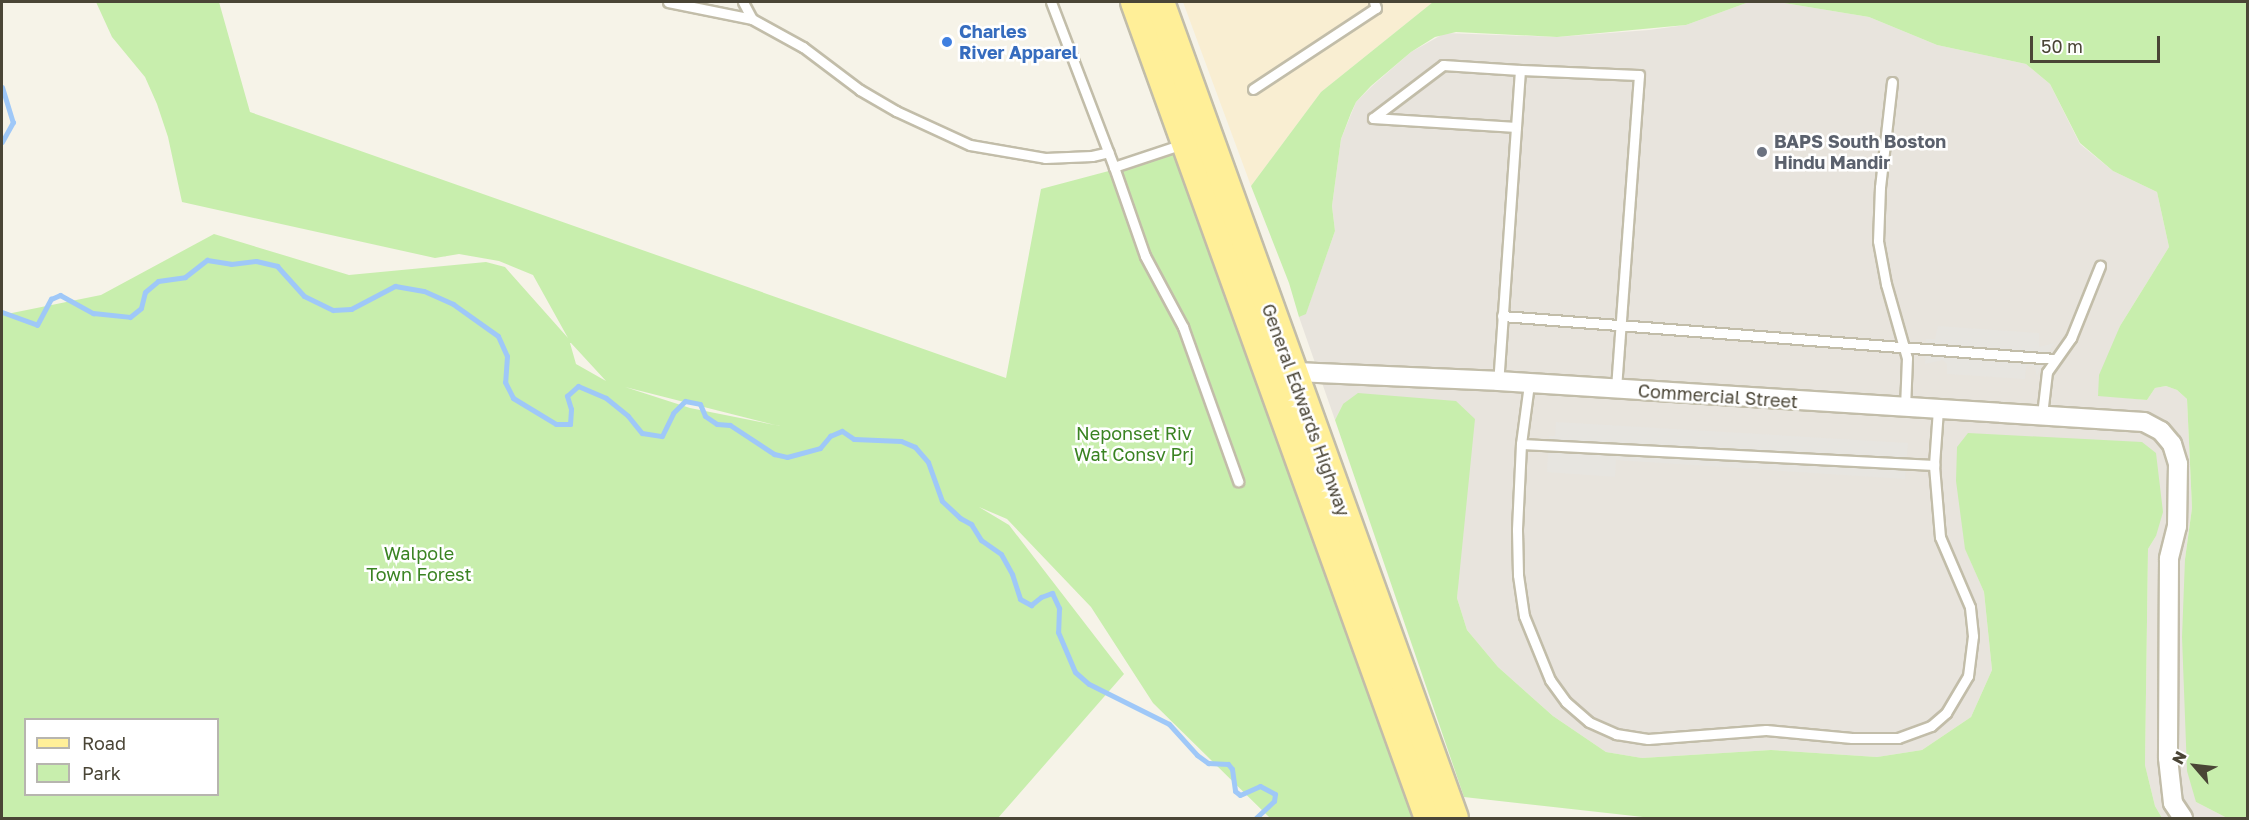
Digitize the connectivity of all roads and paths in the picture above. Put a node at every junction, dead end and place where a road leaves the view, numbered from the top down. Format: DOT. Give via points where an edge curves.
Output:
graph roads {
  1 [pos="668,2"];
  2 [pos="743,2"];
  3 [pos="1052,2"];
  4 [pos="1135,2"];
  5 [pos="1160,2"];
  6 [pos="1374,2"];
  7 [pos="752,19"];
  8 [pos="1520,70"];
  9 [pos="1892,82"];
  10 [pos="1253,89"];
  11 [pos="1516,127"];
  12 [pos="1185,144"];
  13 [pos="1108,152"];
  14 [pos="1114,167"];
  15 [pos="2100,266"];
  16 [pos="1502,316"];
  17 [pos="1620,324"];
  18 [pos="1905,346"];
  19 [pos="2054,359"];
  20 [pos="1293,372"];
  21 [pos="1498,381"];
  22 [pos="1529,384"];
  23 [pos="1616,390"];
  24 [pos="1905,407"];
  25 [pos="1938,409"];
  26 [pos="2042,415"];
  27 [pos="1521,444"];
  28 [pos="1934,465"];
  29 [pos="1238,481"];
  30 [pos="1429,819"];
  31 [pos="1454,819"];
  32 [pos="2183,819"];
  1 -- 7 [label="lane"];
  2 -- 7 [label="lane"];
  3 -- 13 [label="lane"];
  4 -- 12 [label="main road, General Edwards Highway"];
  5 -- 20 [label="main road, General Edwards Highway"];
  6 -- 10 [label="lane" via="1376,8"];
  7 -- 13 [label="lane" via="803,47 860,90 896,111 970,145 1045,158"];
  8 -- 11 [label="lane"];
  8 -- 11 [label="lane" via="1443,65 1373,118"];
  8 -- 17 [label="lane" via="1639,75"];
  9 -- 18 [label="lane" via="1878,241"];
  11 -- 16 [label="lane"];
  12 -- 14 [label="lane"];
  12 -- 30 [label="main road, General Edwards Highway"];
  13 -- 14 [label="lane"];
  14 -- 29 [label="lane" via="1145,256 1183,327"];
  15 -- 19 [label="lane" via="2071,338"];
  16 -- 17 [label="lane"];
  16 -- 21 [label="lane"];
  17 -- 18 [label="lane"];
  17 -- 23 [label="lane"];
  18 -- 19 [label="lane"];
  18 -- 24 [label="lane"];
  19 -- 26 [label="lane" via="2045,379"];
  20 -- 21 [label="street, Commercial Street"];
  20 -- 31 [label="main road, General Edwards Highway"];
  21 -- 22 [label="street, Commercial Street"];
  22 -- 23 [label="street, Commercial Street"];
  22 -- 27 [label="lane"];
  23 -- 24 [label="street, Commercial Street"];
  24 -- 25 [label="street, Commercial Street"];
  25 -- 26 [label="street, Commercial Street"];
  25 -- 28 [label="lane"];
  26 -- 32 [label="street, Commercial Street" via="2144,422 2161,431 2172,444 2178,464 2177,526 2169,559 2168,758 2173,803"];
  27 -- 28 [label="lane"];
  27 -- 28 [label="lane" via="1518,575 1524,615 1538,653 1566,702 1589,723 1616,734 1648,739 1766,730 1898,738 1931,726 1946,713 1968,676 1972,620 1964,589 1940,537"];
}
